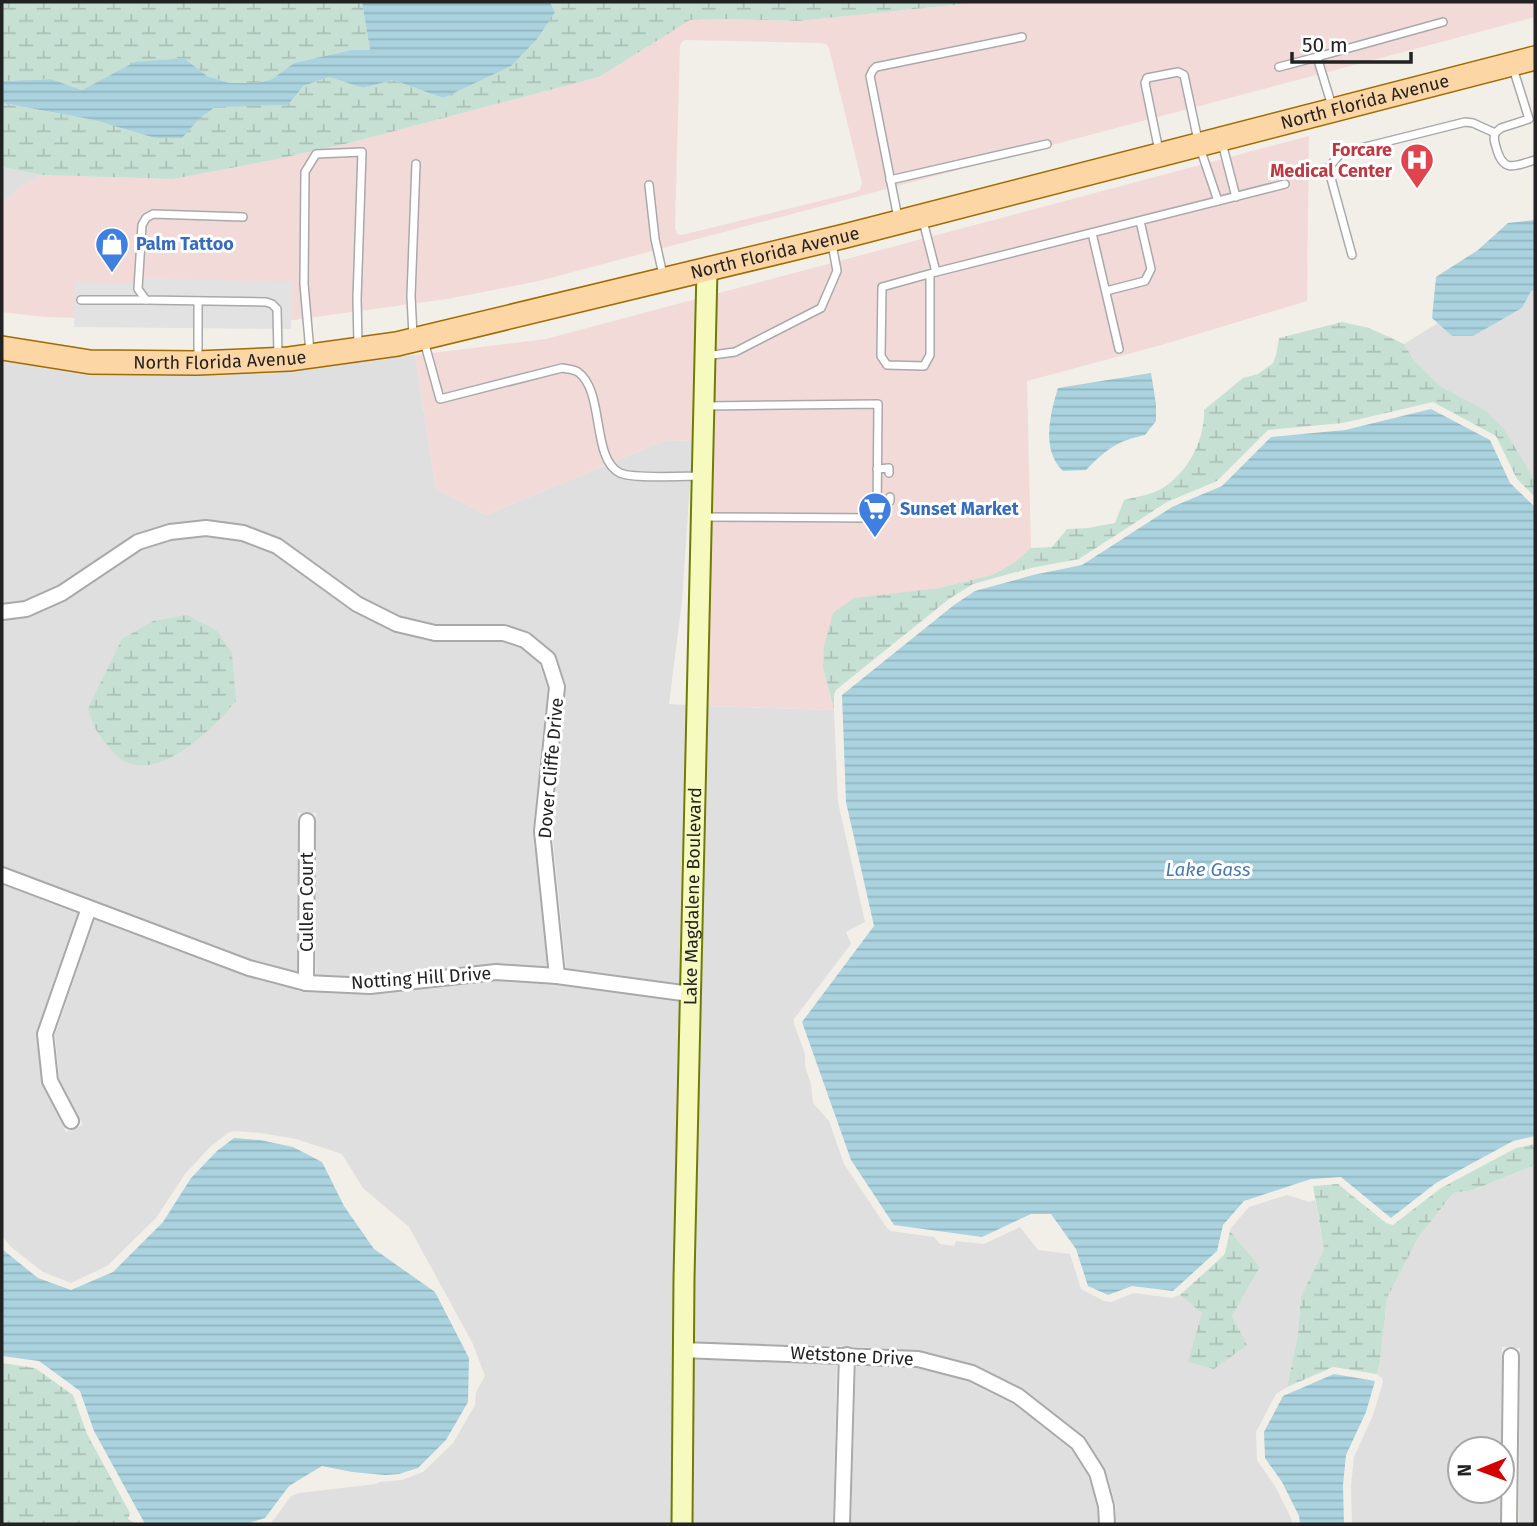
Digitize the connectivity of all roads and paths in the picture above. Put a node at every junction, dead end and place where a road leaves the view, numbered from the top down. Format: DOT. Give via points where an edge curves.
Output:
graph roads {
  1 [pos="1443,22"];
  2 [pos="1023,37"];
  3 [pos="1317,57"];
  4 [pos="1535,58"];
  5 [pos="1512,64"];
  6 [pos="1279,67"];
  7 [pos="1334,110"];
  8 [pos="1532,118"];
  9 [pos="1494,133"];
  10 [pos="1210,142"];
  11 [pos="1047,144"];
  12 [pos="1160,155"];
  13 [pos="1535,160"];
  14 [pos="416,164"];
  15 [pos="890,180"];
  16 [pos="1285,184"];
  17 [pos="649,185"];
  18 [pos="1236,197"];
  19 [pos="1218,201"];
  20 [pos="922,216"];
  21 [pos="243,217"];
  22 [pos="1139,221"];
  23 [pos="899,222"];
  24 [pos="1092,233"];
  25 [pos="831,240"];
  26 [pos="1352,255"];
  27 [pos="707,269"];
  28 [pos="933,273"];
  29 [pos="664,279"];
  30 [pos="1106,291"];
  31 [pos="81,300"];
  32 [pos="146,300"];
  33 [pos="198,301"];
  34 [pos="418,339"];
  35 [pos="2,348"];
  36 [pos="358,349"];
  37 [pos="1119,349"];
  38 [pos="310,356"];
  39 [pos="705,356"];
  40 [pos="279,359"];
  41 [pos="198,363"];
  42 [pos="703,406"];
  43 [pos="877,469"];
  44 [pos="889,472"];
  45 [pos="702,476"];
  46 [pos="890,497"];
  47 [pos="877,501"];
  48 [pos="701,517"];
  49 [pos="2,612"];
  50 [pos="307,821"];
  51 [pos="2,875"];
  52 [pos="89,908"];
  53 [pos="557,975"];
  54 [pos="306,983"];
  55 [pos="690,994"];
  56 [pos="71,1121"];
  57 [pos="682,1350"];
  58 [pos="846,1355"];
  59 [pos="1511,1356"];
  60 [pos="682,1524"];
  61 [pos="842,1524"];
  62 [pos="1107,1524"];
  63 [pos="1509,1524"];
  1 -- 3 [label="lane"];
  2 -- 15 [label="lane" via="873,70 870,76"];
  3 -- 6 [label="lane"];
  3 -- 7 [label="lane"];
  4 -- 5 [label="main road, North Florida Avenue"];
  5 -- 7 [label="main road, North Florida Avenue"];
  5 -- 8 [label="lane"];
  7 -- 10 [label="main road, North Florida Avenue"];
  8 -- 9 [label="lane"];
  9 -- 13 [label="lane" via="1505,165"];
  9 -- 26 [label="lane" via="1465,122 1341,153 1329,171"];
  10 -- 12 [label="main road, North Florida Avenue"];
  10 -- 12 [label="lane" via="1184,75 1147,78 1144,83"];
  10 -- 18 [label="lane"];
  10 -- 19 [label="lane"];
  11 -- 15 [label="lane"];
  12 -- 20 [label="main road, North Florida Avenue"];
  14 -- 34 [label="lane" via="411,296"];
  15 -- 23 [label="lane"];
  16 -- 18 [label="lane"];
  17 -- 29 [label="lane"];
  18 -- 19 [label="lane"];
  19 -- 22 [label="lane"];
  20 -- 23 [label="main road, North Florida Avenue"];
  20 -- 28 [label="lane"];
  21 -- 32 [label="lane" via="153,214 146,218 138,289"];
  22 -- 24 [label="lane"];
  22 -- 30 [label="lane" via="1151,268 1145,281"];
  23 -- 25 [label="main road, North Florida Avenue"];
  24 -- 28 [label="lane"];
  24 -- 30 [label="lane"];
  25 -- 27 [label="main road, North Florida Avenue"];
  25 -- 39 [label="lane" via="837,271 821,308 734,352"];
  27 -- 29 [label="main road, North Florida Avenue"];
  27 -- 39 [label="street, Lake Magdalene Boulevard"];
  28 -- 28 [label="lane" via="882,287 881,356 887,365 924,366 930,355"];
  29 -- 34 [label="main road, North Florida Avenue"];
  30 -- 37 [label="lane"];
  31 -- 32 [label="lane"];
  32 -- 33 [label="lane"];
  33 -- 40 [label="lane" via="272,304 277,309"];
  33 -- 41 [label="lane"];
  34 -- 36 [label="main road, North Florida Avenue"];
  34 -- 45 [label="lane" via="440,400 562,368 576,371 591,391 610,466 630,475"];
  35 -- 41 [label="main road, North Florida Avenue" via="90,362"];
  36 -- 38 [label="main road, North Florida Avenue"];
  36 -- 38 [label="lane" via="362,152 316,154 305,172 304,284"];
  38 -- 40 [label="main road, North Florida Avenue"];
  39 -- 42 [label="street, Lake Magdalene Boulevard"];
  40 -- 41 [label="main road, North Florida Avenue"];
  42 -- 43 [label="lane" via="878,404"];
  42 -- 45 [label="street, Lake Magdalene Boulevard"];
  43 -- 44 [label="lane" via="889,468"];
  43 -- 47 [label="lane"];
  45 -- 48 [label="street, Lake Magdalene Boulevard"];
  46 -- 47 [label="lane"];
  47 -- 48 [label="lane" via="877,518"];
  48 -- 55 [label="street, Lake Magdalene Boulevard"];
  49 -- 53 [label="street, Dover Cliffe Drive" via="26,609 62,593 138,542 206,528 243,533 277,546 357,604 397,624 435,633 504,633 526,640 548,659 557,687 542,831"];
  50 -- 54 [label="street, Cullen Court"];
  51 -- 52 [label="street, Notting Hill Drive"];
  52 -- 54 [label="street, Notting Hill Drive" via="249,968"];
  52 -- 56 [label="street" via="45,1034 50,1081"];
  53 -- 54 [label="street, Notting Hill Drive" via="496,972 370,986"];
  53 -- 55 [label="street, Notting Hill Drive"];
  55 -- 57 [label="street, Lake Magdalene Boulevard"];
  57 -- 58 [label="street, Wetstone Drive"];
  57 -- 60 [label="street, Lake Magdalene Boulevard"];
  58 -- 61 [label="street"];
  58 -- 62 [label="street, Wetstone Drive" via="918,1359 972,1373 1018,1396 1078,1443 1097,1473"];
  59 -- 63 [label="street"];
}
